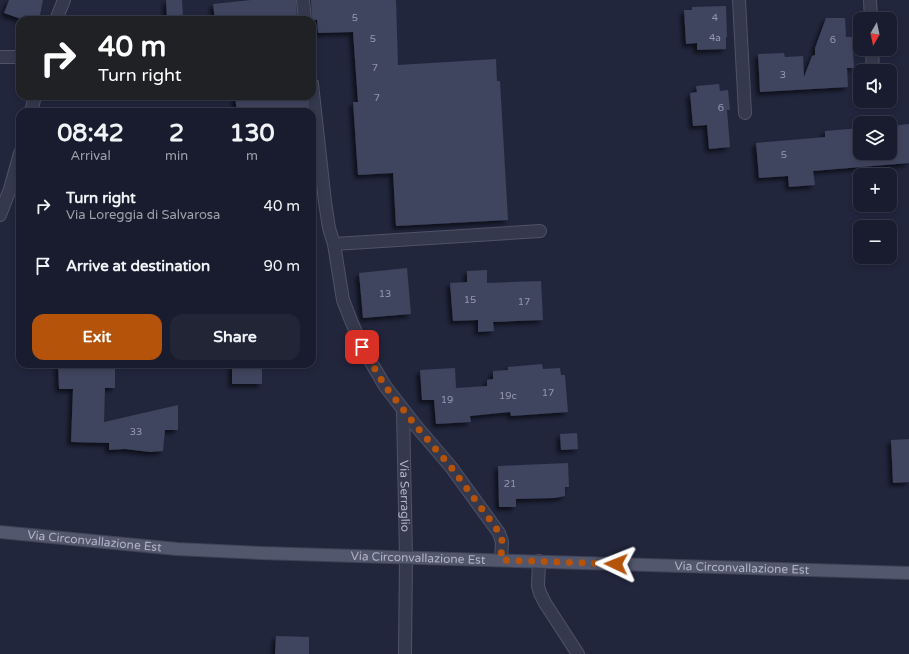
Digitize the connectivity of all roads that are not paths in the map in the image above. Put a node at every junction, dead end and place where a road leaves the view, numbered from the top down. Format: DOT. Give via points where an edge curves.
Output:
graph roads {
  1 [pos="64,0"];
  2 [pos="303,0"];
  3 [pos="739,0"];
  4 [pos="870,0"];
  5 [pos="871,12"];
  6 [pos="58,16"];
  7 [pos="305,16"];
  8 [pos="0,57"];
  9 [pos="16,57"];
  10 [pos="745,113"];
  11 [pos="316,120"];
  12 [pos="16,167"];
  13 [pos="0,215"];
  14 [pos="540,231"];
  15 [pos="334,244"];
  16 [pos="403,410"];
  17 [pos="0,532"];
  18 [pos="406,557"];
  19 [pos="501,560"];
  20 [pos="538,561"];
  21 [pos="909,572"];
  22 [pos="405,654"];
  23 [pos="578,654"];
  1 -- 6 [label="street"];
  2 -- 7 [label="street"];
  3 -- 10 [label="street"];
  4 -- 5 [label="street"];
  8 -- 9 [label="street"];
  11 -- 15 [label="street" via="325,202"];
  12 -- 13 [label="street"];
  14 -- 15 [label="street"];
  15 -- 16 [label="street" via="343,300 362,347"];
  16 -- 18 [label="street, Via Serraglio"];
  16 -- 19 [label="street" via="451,467 496,528 502,539"];
  17 -- 18 [label="main road, Via Circonvallazione Est" via="177,549"];
  18 -- 19 [label="main road, Via Circonvallazione Est"];
  18 -- 22 [label="street, Via Serraglio"];
  19 -- 20 [label="main road, Via Circonvallazione Est"];
  20 -- 21 [label="main road, Via Circonvallazione Est"];
  20 -- 23 [label="street" via="538,586 542,597"];
}
